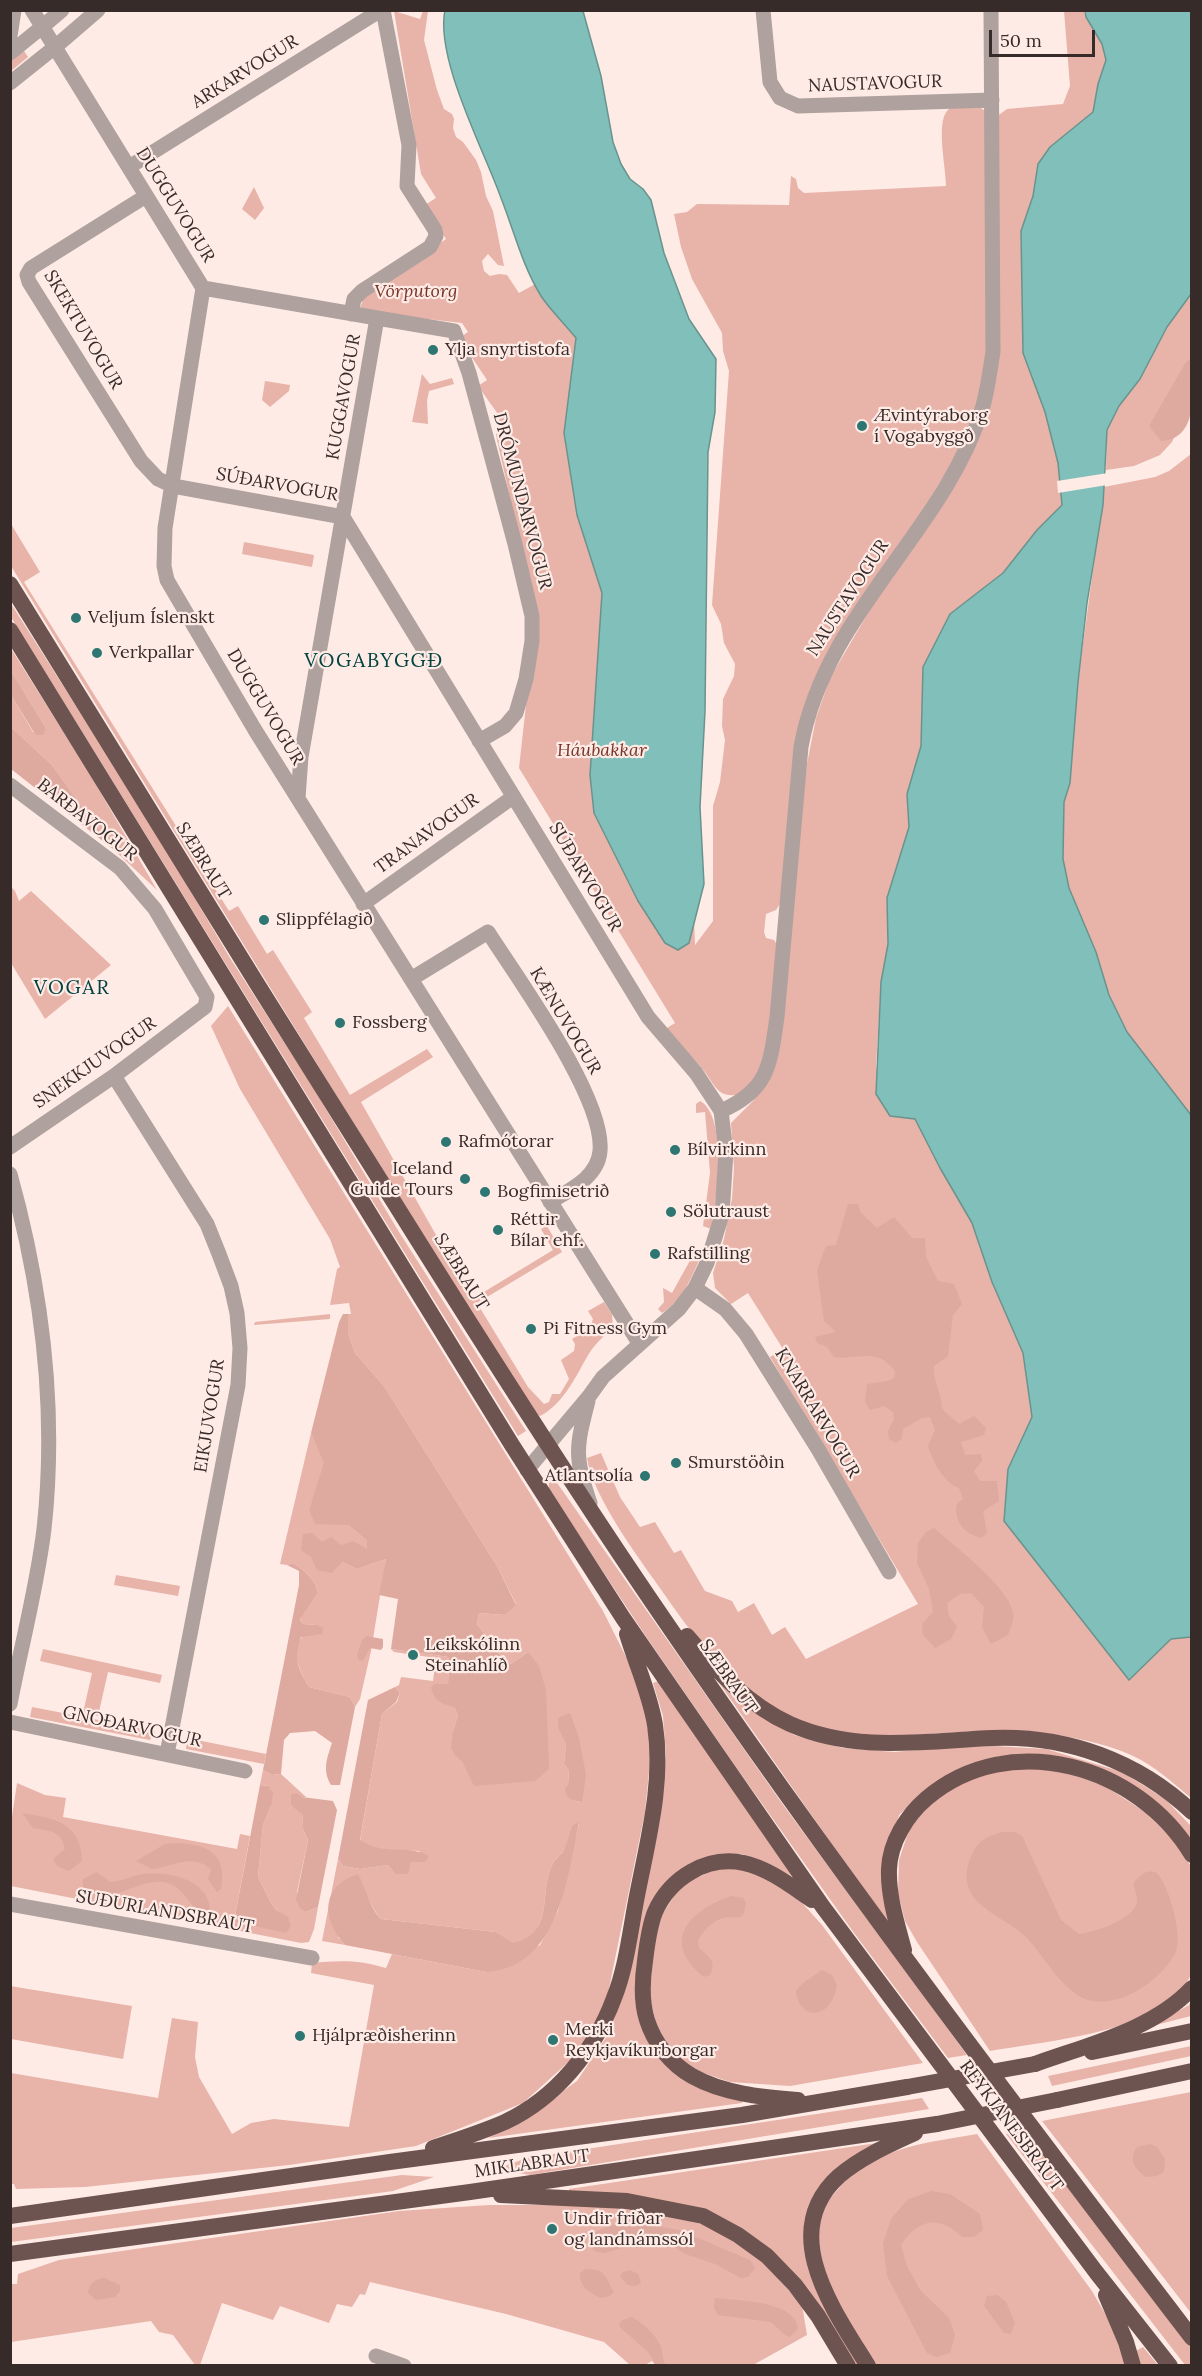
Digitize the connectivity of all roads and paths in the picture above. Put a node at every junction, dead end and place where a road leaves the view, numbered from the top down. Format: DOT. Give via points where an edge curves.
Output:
graph roads {
  1 [pos="14,10"];
  2 [pos="32,10"];
  3 [pos="62,10"];
  4 [pos="98,10"];
  5 [pos="382,10"];
  6 [pos="763,10"];
  7 [pos="991,10"];
  8 [pos="42,27"];
  9 [pos="10,36"];
  10 [pos="55,47"];
  11 [pos="10,52"];
  12 [pos="10,83"];
  13 [pos="992,100"];
  14 [pos="129,167"];
  15 [pos="146,196"];
  16 [pos="203,288"];
  17 [pos="351,314"];
  18 [pos="377,318"];
  19 [pos="173,486"];
  20 [pos="343,517"];
  21 [pos="10,584"];
  22 [pos="10,630"];
  23 [pos="479,741"];
  24 [pos="10,785"];
  25 [pos="513,796"];
  26 [pos="297,798"];
  27 [pos="363,904"];
  28 [pos="411,979"];
  29 [pos="202,1010"];
  30 [pos="114,1076"];
  31 [pos="721,1111"];
  32 [pos="10,1147"];
  33 [pos="10,1174"];
  34 [pos="550,1202"];
  35 [pos="695,1287"];
  36 [pos="639,1343"];
  37 [pos="590,1395"];
  38 [pos="548,1446"];
  39 [pos="527,1470"];
  40 [pos="592,1511"];
  41 [pos="889,1572"];
  42 [pos="661,1615"];
  43 [pos="623,1618"];
  44 [pos="10,1704"];
  45 [pos="10,1722"];
  46 [pos="167,1754"];
  47 [pos="245,1771"];
  48 [pos="1191,1812"];
  49 [pos="1191,1855"];
  50 [pos="10,1904"];
  51 [pos="823,1907"];
  52 [pos="312,1958"];
  53 [pos="908,1962"];
  54 [pos="1191,1989"];
  55 [pos="1191,2031"];
  56 [pos="1035,2064"];
  57 [pos="1191,2071"];
  58 [pos="823,2103"];
  59 [pos="937,2124"];
  60 [pos="390,2162"];
  61 [pos="470,2193"];
  62 [pos="10,2216"];
  63 [pos="10,2254"];
  64 [pos="1096,2272"];
  65 [pos="1191,2338"];
  66 [pos="376,2356"];
  67 [pos="404,2366"];
  68 [pos="848,2366"];
  69 [pos="868,2366"];
  70 [pos="1133,2366"];
  71 [pos="1170,2366"];
  1 -- 9 [label="street"];
  2 -- 8 [label="street"];
  3 -- 8 [label="street"];
  4 -- 10 [label="street"];
  5 -- 14 [label="street, ARKARVOGUR"];
  5 -- 17 [label="street" via="409,145 407,186 436,236 430,247 362,291 354,299"];
  6 -- 13 [label="street, NAUSTAVOGUR" via="770,82 780,98 798,106"];
  7 -- 13 [label="street, NAUSTAVOGUR"];
  8 -- 10 [label="street"];
  8 -- 11 [label="street"];
  10 -- 12 [label="street"];
  10 -- 14 [label="street, DUGGUVOGUR"];
  13 -- 31 [label="street, NAUSTAVOGUR" via="993,352 982,407 939,496 837,646 817,689 801,747 772,1048 758,1086"];
  14 -- 15 [label="street, DUGGUVOGUR"];
  15 -- 16 [label="street, DUGGUVOGUR"];
  15 -- 19 [label="street, SKEKTUVOGUR" via="31,268 27,275 141,461 158,480"];
  16 -- 17 [label="street, KUGGAVOGUR"];
  16 -- 19 [label="street, DUGGUVOGUR"];
  17 -- 18 [label="street, KUGGAVOGUR"];
  18 -- 20 [label="street, KUGGAVOGUR"];
  18 -- 23 [label="street, DRÓMUNDARVOGUR" via="454,331 515,544 532,616 526,679 512,720"];
  19 -- 20 [label="street, SÚÐARVOGUR"];
  19 -- 26 [label="street, DUGGUVOGUR" via="165,528 167,580"];
  20 -- 23 [label="street, SÚÐARVOGUR"];
  20 -- 26 [label="street, KUGGAVOGUR"];
  21 -- 38 [label="highway, SÆBRAUT" via="226,936"];
  22 -- 39 [label="highway"];
  23 -- 25 [label="street, SÚÐARVOGUR"];
  24 -- 29 [label="street, BARÐAVOGUR" via="120,868 140,891 206,992 207,1002"];
  25 -- 27 [label="street, TRANAVOGUR"];
  25 -- 31 [label="street, SÚÐARVOGUR" via="648,1017 696,1073"];
  26 -- 27 [label="street, DUGGUVOGUR"];
  27 -- 28 [label="street, DUGGUVOGUR"];
  28 -- 34 [label="street, DUGGUVOGUR"];
  28 -- 34 [label="street, KÆNUVOGUR" via="488,932 573,1067 594,1116 600,1152 593,1170 579,1185"];
  29 -- 30 [label="street, SNEKKJUVOGUR"];
  30 -- 32 [label="street, SNEKKJUVOGUR"];
  30 -- 46 [label="street, EIKJUVOGUR" via="207,1224 231,1286 238,1320 238,1385"];
  31 -- 35 [label="street, SÚÐARVOGUR" via="726,1152 722,1215"];
  33 -- 44 [label="street" via="36,1287 48,1394 43,1531"];
  34 -- 36 [label="street, DUGGUVOGUR"];
  35 -- 36 [label="street, SÚÐARVOGUR" via="679,1309"];
  35 -- 41 [label="street, KNARRARVOGUR" via="725,1309 746,1335"];
  36 -- 37 [label="street, SÚÐARVOGUR"];
  37 -- 38 [label="street, SÚÐARVOGUR"];
  37 -- 40 [label="street, SÚÐARVOGUR" via="577,1453"];
  38 -- 39 [label="street, SÚÐARVOGUR"];
  38 -- 40 [label="highway, SÆBRAUT"];
  39 -- 43 [label="highway"];
  40 -- 42 [label="highway, SÆBRAUT"];
  42 -- 48 [label="highway" via="750,1701 773,1716 816,1734 872,1744 994,1738 1052,1742 1105,1756 1129,1767 1161,1786"];
  42 -- 53 [label="highway, SÆBRAUT"];
  43 -- 51 [label="highway"];
  43 -- 60 [label="highway" via="651,1706 658,1763 652,1814 615,1997 588,2050 532,2106 472,2136"];
  45 -- 46 [label="street, GNOÐARVOGUR"];
  46 -- 47 [label="street, GNOÐARVOGUR"];
  49 -- 53 [label="highway" via="1171,1827 1150,1808 1083,1769 1025,1760 966,1772 919,1805 904,1823 894,1845 889,1868 891,1897"];
  50 -- 52 [label="street, SUÐURLANDSBRAUT"];
  51 -- 58 [label="highway" via="762,1868 721,1862 700,1867 681,1878 655,1912 642,1995 654,2039 690,2075 752,2096"];
  51 -- 64 [label="highway, REYKJANESBRAUT"];
  53 -- 65 [label="highway, REYKJANESBRAUT"];
  54 -- 56 [label="highway" via="1163,2012 1136,2026"];
  55 -- 56 [label="highway"];
  56 -- 58 [label="highway, MIKLABRAUT, bridge"];
  57 -- 59 [label="highway, MIKLABRAUT, bridge"];
  58 -- 60 [label="highway, MIKLABRAUT"];
  59 -- 61 [label="highway, MIKLABRAUT"];
  59 -- 69 [label="highway" via="857,2163 838,2177 816,2213 811,2232 818,2276"];
  60 -- 62 [label="highway, MIKLABRAUT"];
  61 -- 63 [label="highway, MIKLABRAUT"];
  61 -- 68 [label="highway" via="627,2201 703,2216 767,2256 818,2316"];
  64 -- 70 [label="highway"];
  64 -- 71 [label="highway, REYKJANESBRAUT"];
  66 -- 67 [label="street"];
}
